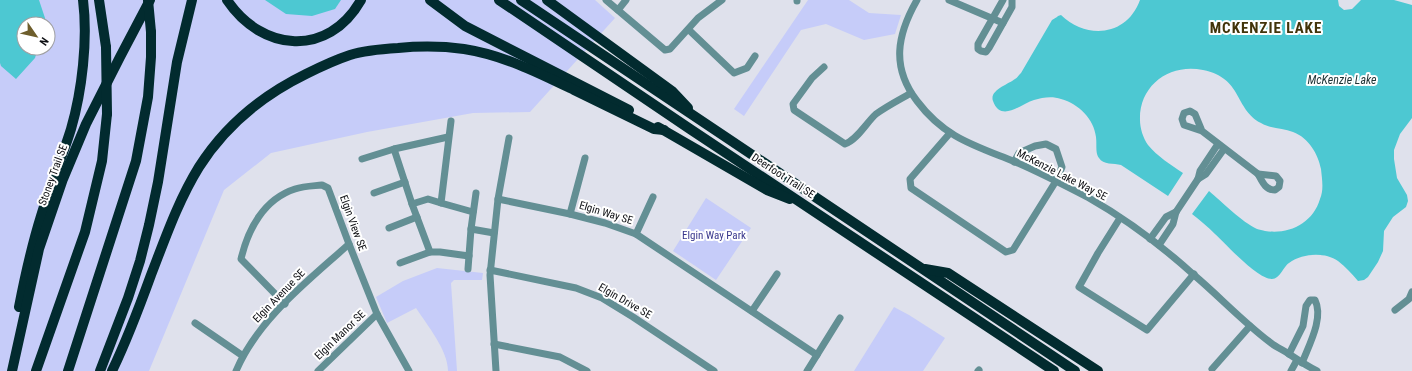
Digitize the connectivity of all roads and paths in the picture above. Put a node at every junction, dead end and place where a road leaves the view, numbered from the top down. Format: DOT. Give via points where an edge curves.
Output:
graph roads {
  1 [pos="83,0"];
  2 [pos="99,0"];
  3 [pos="149,0"];
  4 [pos="192,0"];
  5 [pos="227,0"];
  6 [pos="361,0"];
  7 [pos="430,0"];
  8 [pos="499,0"];
  9 [pos="521,0"];
  10 [pos="547,0"];
  11 [pos="606,0"];
  12 [pos="626,0"];
  13 [pos="722,0"];
  14 [pos="917,0"];
  15 [pos="949,0"];
  16 [pos="1003,0"];
  17 [pos="1012,0"];
  18 [pos="618,10"];
  19 [pos="992,18"];
  20 [pos="1003,23"];
  21 [pos="688,30"];
  22 [pos="755,56"];
  23 [pos="824,67"];
  24 [pos="911,93"];
  25 [pos="696,117"];
  26 [pos="451,120"];
  27 [pos="664,130"];
  28 [pos="1202,131"];
  29 [pos="950,133"];
  30 [pos="448,137"];
  31 [pos="509,138"];
  32 [pos="1221,147"];
  33 [pos="394,149"];
  34 [pos="585,158"];
  35 [pos="362,159"];
  36 [pos="1014,162"];
  37 [pos="1258,174"];
  38 [pos="1056,181"];
  39 [pos="404,182"];
  40 [pos="374,193"];
  41 [pos="476,193"];
  42 [pos="653,197"];
  43 [pos="498,199"];
  44 [pos="441,202"];
  45 [pos="412,204"];
  46 [pos="808,206"];
  47 [pos="473,212"];
  48 [pos="1176,212"];
  49 [pos="570,214"];
  50 [pos="417,217"];
  51 [pos="1120,218"];
  52 [pos="389,228"];
  53 [pos="471,229"];
  54 [pos="494,233"];
  55 [pos="636,234"];
  56 [pos="1150,239"];
  57 [pos="349,244"];
  58 [pos="1159,245"];
  59 [pos="430,252"];
  60 [pos="468,256"];
  61 [pos="400,263"];
  62 [pos="922,268"];
  63 [pos="468,269"];
  64 [pos="490,270"];
  65 [pos="777,274"];
  66 [pos="1194,274"];
  67 [pos="1412,292"];
  68 [pos="285,304"];
  69 [pos="1395,310"];
  70 [pos="752,311"];
  71 [pos="377,314"];
  72 [pos="840,318"];
  73 [pos="195,323"];
  74 [pos="1250,326"];
  75 [pos="494,344"];
  76 [pos="1290,354"];
  77 [pos="817,355"];
  78 [pos="243,356"];
  79 [pos="1299,361"];
  80 [pos="1047,368"];
  81 [pos="1212,369"];
  82 [pos="8,371"];
  83 [pos="12,371"];
  84 [pos="36,371"];
  85 [pos="68,371"];
  86 [pos="100,371"];
  87 [pos="112,371"];
  88 [pos="236,371"];
  89 [pos="318,371"];
  90 [pos="409,371"];
  91 [pos="496,371"];
  92 [pos="587,371"];
  93 [pos="714,371"];
  94 [pos="807,371"];
  95 [pos="1054,371"];
  96 [pos="1075,371"];
  97 [pos="1098,371"];
  98 [pos="1291,371"];
  99 [pos="1317,371"];
  1 -- 82 [label="highway" via="84,37 78,98 71,129 41,216 29,261"];
  2 -- 84 [label="highway, bridge" via="106,47 107,114 102,161 85,232"];
  3 -- 83 [label="highway, Stoney Trail SE" via="86,124 67,168 39,249"];
  3 -- 85 [label="highway, bridge" via="151,57 148,97 136,161"];
  4 -- 86 [label="highway" via="177,62 149,225 128,298"];
  5 -- 6 [label="highway" via="253,27 270,36 293,41 318,38 329,33 349,18"];
  7 -- 27 [label="highway" via="465,26"];
  8 -- 46 [label="highway, Deerfoot Trail SE"];
  9 -- 25 [label="highway, Deerfoot Trail SE"];
  10 -- 25 [label="highway" via="672,91"];
  11 -- 18 [label="street"];
  12 -- 18 [label="street"];
  13 -- 21 [label="street" via="698,18"];
  14 -- 24 [label="street, McKenzie Lake Way SE" via="905,24 900,46 901,68"];
  15 -- 19 [label="street"];
  16 -- 19 [label="street"];
  17 -- 20 [label="street" via="1012,7"];
  18 -- 21 [label="street" via="665,50 670,49"];
  19 -- 20 [label="street"];
  19 -- 20 [label="street" via="978,44 981,51 988,50"];
  21 -- 22 [label="street" via="734,72 747,68"];
  23 -- 24 [label="street" via="812,78 793,104 794,110 845,144 851,142 881,111"];
  24 -- 29 [label="street, McKenzie Lake Way SE" via="925,111"];
  25 -- 62 [label="highway, Deerfoot Trail SE"];
  26 -- 30 [label="street"];
  27 -- 46 [label="highway" via="767,190"];
  27 -- 87 [label="highway" via="654,130 536,71 502,58 465,49 376,49 351,54 328,63 290,82 252,108 230,127 199,167 166,235 131,329"];
  28 -- 32 [label="street"];
  29 -- 36 [label="street, McKenzie Lake Way SE" via="970,145"];
  29 -- 38 [label="street" via="910,179 911,188 1006,252 1013,250"];
  30 -- 33 [label="street"];
  30 -- 44 [label="street"];
  31 -- 43 [label="street"];
  32 -- 37 [label="street"];
  32 -- 48 [label="street" via="1200,170 1198,179"];
  33 -- 35 [label="street"];
  33 -- 39 [label="street"];
  34 -- 49 [label="street"];
  36 -- 38 [label="street, McKenzie Lake Way SE"];
  36 -- 38 [label="street" via="1019,153 1046,144 1056,149 1062,167"];
  38 -- 51 [label="street, McKenzie Lake Way SE"];
  39 -- 40 [label="street"];
  39 -- 45 [label="street"];
  41 -- 47 [label="street"];
  42 -- 55 [label="street"];
  43 -- 49 [label="street, Elgin Way SE"];
  43 -- 54 [label="street"];
  44 -- 45 [label="street" via="428,199"];
  44 -- 47 [label="street"];
  45 -- 50 [label="street"];
  46 -- 80 [label="highway, Deerfoot Trail SE"];
  47 -- 53 [label="street"];
  48 -- 56 [label="street" via="1165,218"];
  48 -- 58 [label="street" via="1173,224"];
  49 -- 55 [label="street, Elgin Way SE"];
  50 -- 52 [label="street"];
  50 -- 59 [label="street"];
  51 -- 56 [label="street, McKenzie Lake Way SE"];
  51 -- 66 [label="street" via="1079,287 1147,330"];
  53 -- 54 [label="street"];
  53 -- 60 [label="street"];
  54 -- 64 [label="street"];
  55 -- 70 [label="street, Elgin Way SE"];
  56 -- 58 [label="street, McKenzie Lake Way SE"];
  57 -- 68 [label="street, Elgin Avenue SE"];
  57 -- 68 [label="street, Elgin View SE" via="328,188 322,185 294,189 272,201 259,215 244,246 241,259"];
  57 -- 71 [label="street, Elgin View SE"];
  58 -- 66 [label="street, McKenzie Lake Way SE"];
  59 -- 60 [label="street"];
  59 -- 61 [label="street"];
  60 -- 63 [label="street"];
  62 -- 96 [label="highway, Deerfoot Trail SE"];
  62 -- 97 [label="highway" via="948,273"];
  64 -- 75 [label="street"];
  64 -- 93 [label="street, Elgin Drive SE" via="576,288 602,298"];
  65 -- 70 [label="street"];
  66 -- 74 [label="street, McKenzie Lake Way SE"];
  67 -- 69 [label="street" via="1409,299"];
  68 -- 78 [label="street, Elgin Avenue SE" via="262,329"];
  70 -- 77 [label="street, Elgin Way SE"];
  71 -- 89 [label="street, Elgin Manor SE"];
  71 -- 90 [label="street, Elgin View SE"];
  72 -- 77 [label="street"];
  73 -- 78 [label="street"];
  74 -- 76 [label="street, McKenzie Lake Way SE" via="1272,344"];
  74 -- 81 [label="street"];
  75 -- 91 [label="street"];
  75 -- 92 [label="street" via="560,358"];
  76 -- 79 [label="street, McKenzie Lake Way SE"];
  76 -- 79 [label="street" via="1303,326 1306,306 1310,300 1316,300 1319,307 1316,330"];
  77 -- 94 [label="street"];
  78 -- 88 [label="street, Elgin Avenue SE"];
  79 -- 98 [label="street"];
  79 -- 99 [label="street, McKenzie Lake Way SE"];
  80 -- 95 [label="highway, Deerfoot Trail SE"];
}
